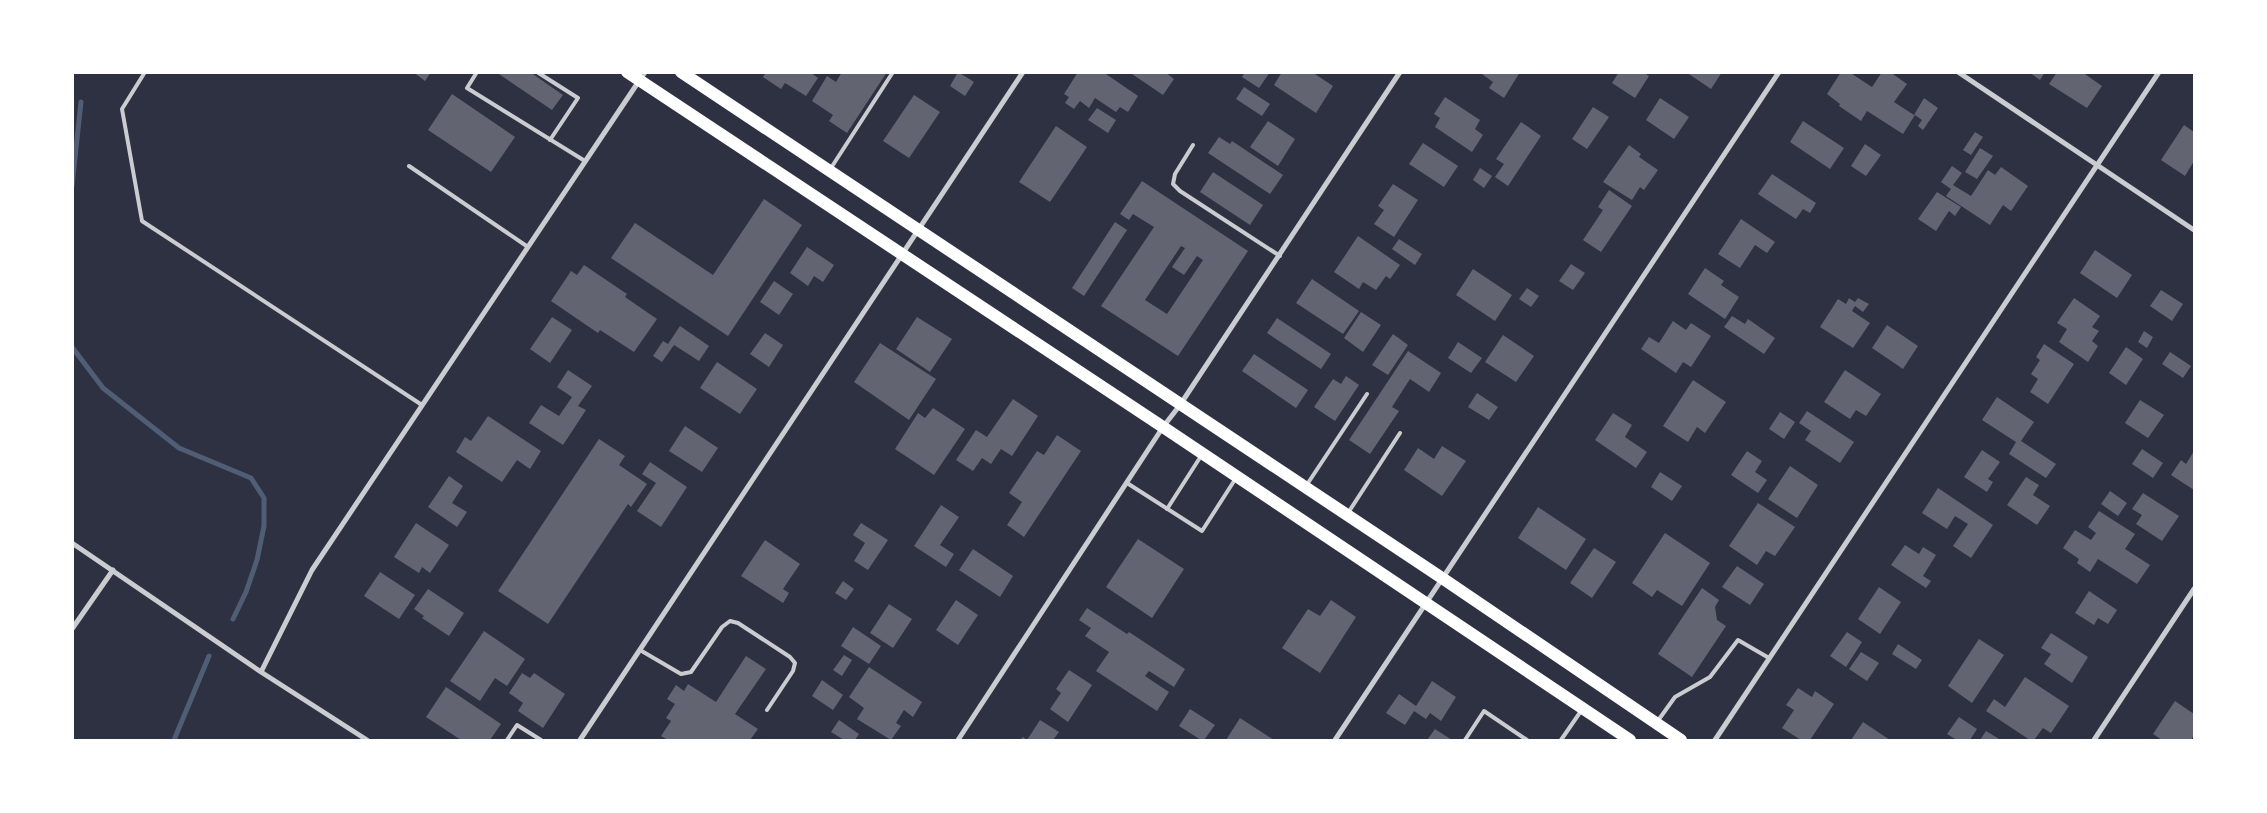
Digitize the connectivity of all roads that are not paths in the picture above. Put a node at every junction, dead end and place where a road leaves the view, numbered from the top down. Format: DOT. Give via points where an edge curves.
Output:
graph roads {
  1 [pos="146,72"];
  2 [pos="477,72"];
  3 [pos="537,72"];
  4 [pos="627,72"];
  5 [pos="681,72"];
  6 [pos="893,72"];
  7 [pos="1023,72"];
  8 [pos="1400,72"];
  9 [pos="1779,72"];
  10 [pos="1958,72"];
  11 [pos="2159,72"];
  12 [pos="642,77"];
  13 [pos="550,140"];
  14 [pos="1193,145"];
  15 [pos="585,161"];
  16 [pos="2097,164"];
  17 [pos="410,166"];
  18 [pos="829,170"];
  19 [pos="920,229"];
  20 [pos="2194,230"];
  21 [pos="528,247"];
  22 [pos="903,254"];
  23 [pos="1280,256"];
  24 [pos="1367,394"];
  25 [pos="422,405"];
  26 [pos="1180,405"];
  27 [pos="1163,427"];
  28 [pos="1400,434"];
  29 [pos="1203,453"];
  30 [pos="1237,476"];
  31 [pos="1127,482"];
  32 [pos="1305,488"];
  33 [pos="1168,509"];
  34 [pos="1347,515"];
  35 [pos="72,543"];
  36 [pos="113,570"];
  37 [pos="1442,578"];
  38 [pos="2194,589"];
  39 [pos="1426,602"];
  40 [pos="72,630"];
  41 [pos="640,650"];
  42 [pos="1769,658"];
  43 [pos="261,672"];
  44 [pos="1583,709"];
  45 [pos="767,710"];
  46 [pos="1656,724"];
  47 [pos="367,740"];
  48 [pos="507,740"];
  49 [pos="541,740"];
  50 [pos="580,740"];
  51 [pos="958,740"];
  52 [pos="1335,740"];
  53 [pos="1465,740"];
  54 [pos="1527,740"];
  55 [pos="1561,740"];
  56 [pos="1630,740"];
  57 [pos="1681,740"];
  58 [pos="1715,740"];
  59 [pos="2094,740"];
  1 -- 25 [label="lane" via="122,109 142,221"];
  2 -- 13 [label="lane" via="466,88"];
  3 -- 13 [label="lane" via="578,98"];
  4 -- 12 [label="main road"];
  5 -- 18 [label="main road"];
  6 -- 18 [label="lane"];
  7 -- 19 [label="street"];
  8 -- 23 [label="street"];
  9 -- 37 [label="street"];
  10 -- 16 [label="street"];
  11 -- 16 [label="street"];
  12 -- 15 [label="street"];
  12 -- 22 [label="main road"];
  13 -- 15 [label="lane"];
  14 -- 23 [label="lane" via="1175,174 1173,184"];
  15 -- 21 [label="street"];
  16 -- 20 [label="street"];
  16 -- 42 [label="street"];
  17 -- 21 [label="lane"];
  18 -- 19 [label="main road"];
  19 -- 22 [label="street"];
  19 -- 26 [label="main road"];
  21 -- 25 [label="street"];
  22 -- 27 [label="main road"];
  22 -- 41 [label="street"];
  23 -- 26 [label="street"];
  24 -- 32 [label="lane"];
  25 -- 43 [label="street" via="312,570"];
  26 -- 27 [label="street"];
  26 -- 32 [label="main road"];
  27 -- 29 [label="main road"];
  27 -- 31 [label="street"];
  28 -- 34 [label="lane"];
  29 -- 30 [label="main road"];
  29 -- 33 [label="lane"];
  30 -- 33 [label="lane" via="1202,531"];
  30 -- 39 [label="main road"];
  31 -- 33 [label="lane"];
  31 -- 51 [label="street"];
  32 -- 34 [label="main road"];
  34 -- 37 [label="main road"];
  35 -- 36 [label="street"];
  36 -- 40 [label="street"];
  36 -- 43 [label="street"];
  37 -- 39 [label="street"];
  37 -- 46 [label="main road"];
  38 -- 59 [label="street"];
  39 -- 44 [label="main road"];
  39 -- 52 [label="street"];
  41 -- 45 [label="lane" via="686,674 691,672 722,627 730,621 738,623 795,663"];
  41 -- 50 [label="street"];
  42 -- 46 [label="lane" via="1738,640 1710,677 1674,697"];
  42 -- 58 [label="street"];
  43 -- 47 [label="street"];
  44 -- 55 [label="lane"];
  44 -- 56 [label="main road"];
  46 -- 57 [label="main road"];
  48 -- 49 [label="lane" via="517,725"];
  53 -- 54 [label="lane" via="1484,711"];
}
